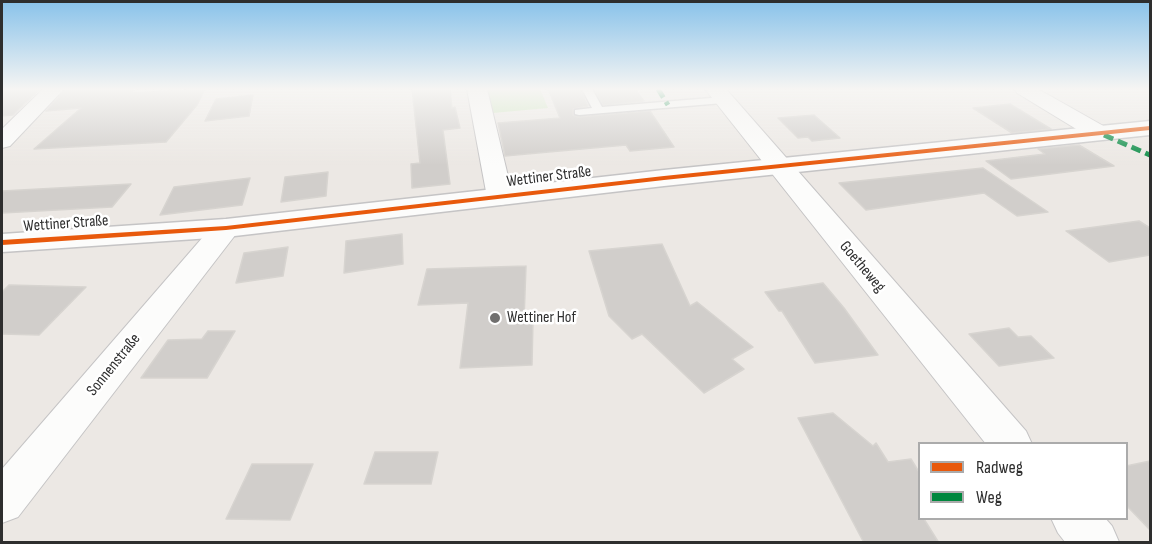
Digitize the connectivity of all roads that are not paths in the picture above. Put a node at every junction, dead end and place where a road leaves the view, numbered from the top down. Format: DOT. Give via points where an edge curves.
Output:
graph roads {
  1 [pos="29,114"];
  2 [pos="482,114"];
  3 [pos="736,114"];
  4 [pos="1067,114"];
  5 [pos="1150,128"];
  6 [pos="1099,133"];
  7 [pos="2,141"];
  8 [pos="778,166"];
  9 [pos="500,197"];
  10 [pos="226,228"];
  11 [pos="2,243"];
  12 [pos="1009,442"];
  13 [pos="2,502"];
  14 [pos="1075,520"];
  15 [pos="1095,543"];
  1 -- 7 [label="street"];
  2 -- 9 [label="street"];
  3 -- 8 [label="street, Goetheweg"];
  4 -- 6 [label="street"];
  5 -- 6 [label="street, Wettiner Straße"];
  6 -- 8 [label="street, Wettiner Straße"];
  8 -- 9 [label="street, Wettiner Straße"];
  8 -- 12 [label="street, Goetheweg"];
  9 -- 10 [label="street, Wettiner Straße"];
  10 -- 11 [label="street, Wettiner Straße"];
  10 -- 13 [label="street, Sonnenstraße"];
  14 -- 15 [label="street"];
}
